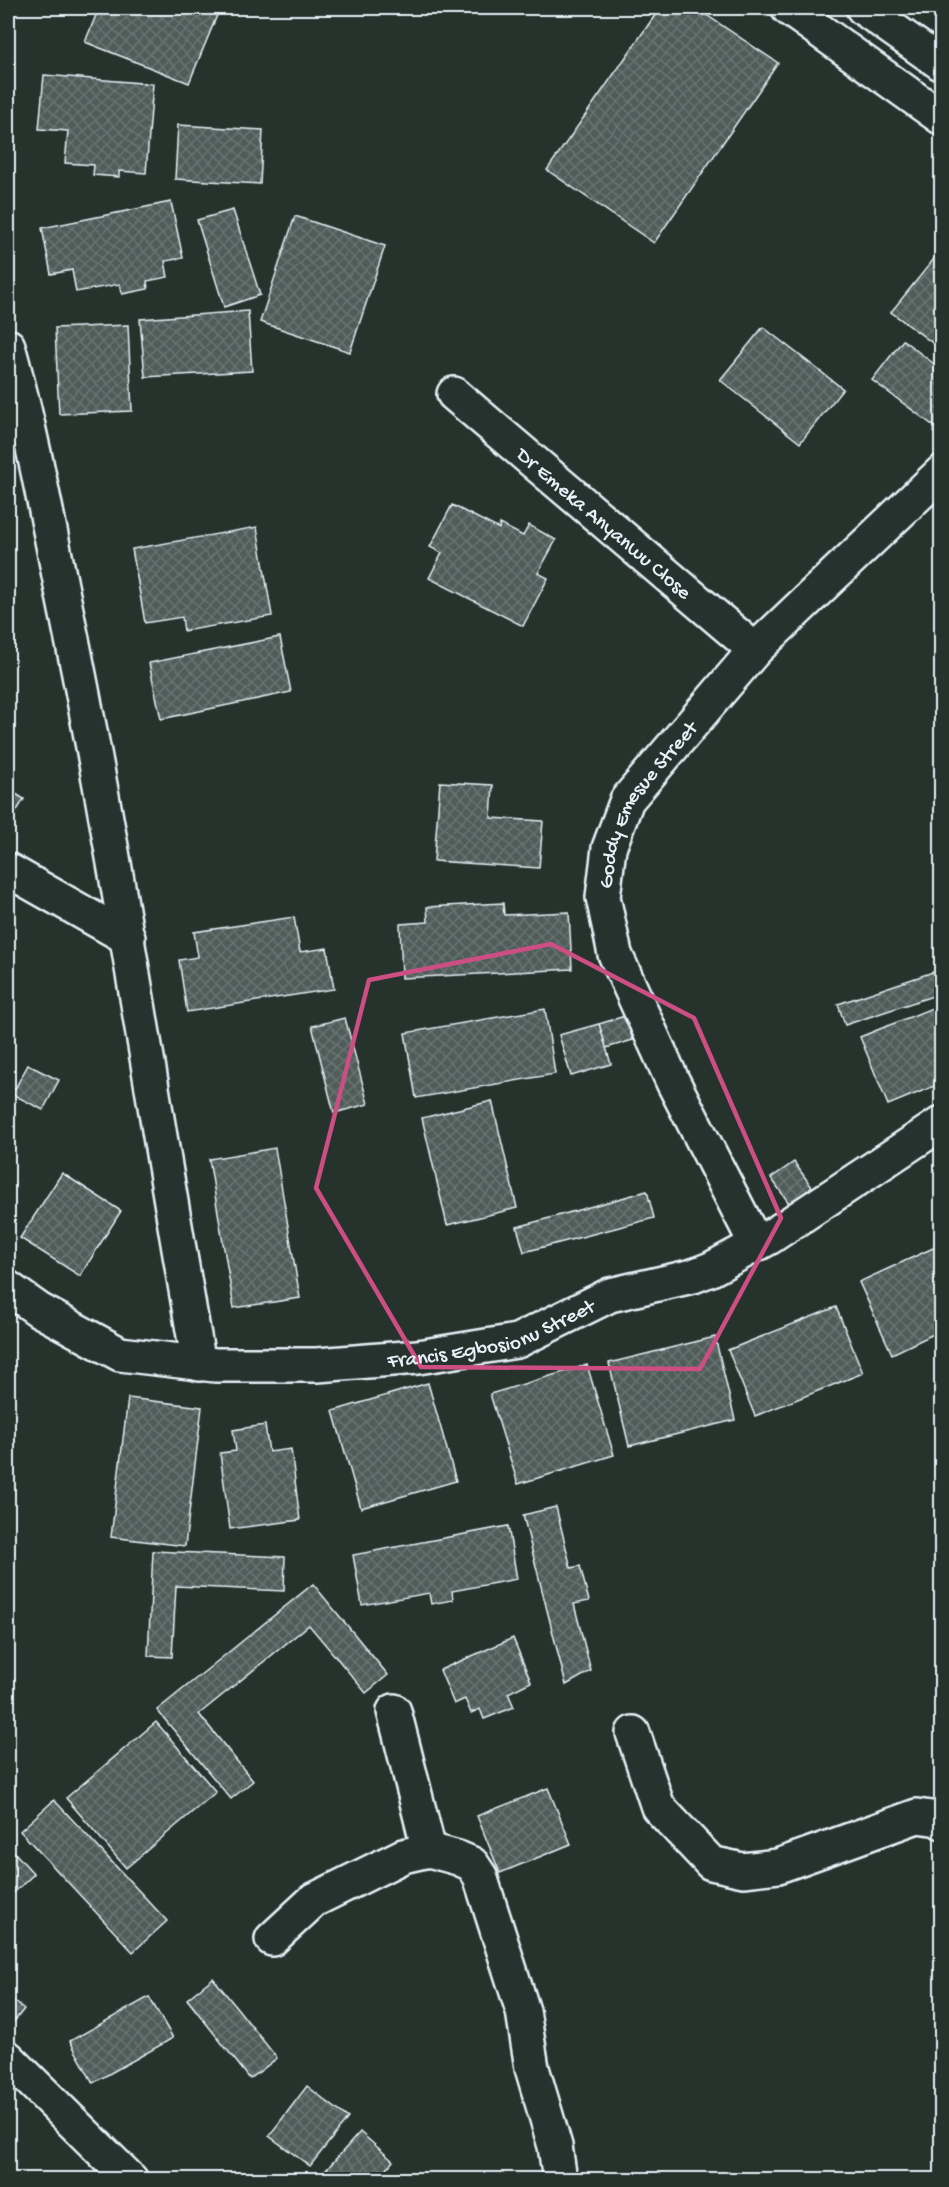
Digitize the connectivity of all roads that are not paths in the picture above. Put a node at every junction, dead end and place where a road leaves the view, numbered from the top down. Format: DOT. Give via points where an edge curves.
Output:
graph roads {
  1 [pos="788,8"];
  2 [pos="863,8"];
  3 [pos="942,64"];
  4 [pos="942,118"];
  5 [pos="8,346"];
  6 [pos="454,394"];
  7 [pos="942,472"];
  8 [pos="755,650"];
  9 [pos="8,870"];
  10 [pos="128,938"];
  11 [pos="942,1123"];
  12 [pos="756,1245"];
  13 [pos="8,1288"];
  14 [pos="199,1364"];
  15 [pos="394,1711"];
  16 [pos="633,1733"];
  17 [pos="942,1822"];
  18 [pos="429,1850"];
  19 [pos="272,1939"];
  20 [pos="8,2058"];
  21 [pos="131,2180"];
  22 [pos="560,2180"];
  1 -- 4 [label="street"];
  2 -- 3 [label="street"];
  5 -- 10 [label="street" via="73,640"];
  6 -- 8 [label="street, Dr Emeka Anyanwu Close"];
  7 -- 8 [label="street, Goddy Emesue Street"];
  8 -- 12 [label="street, Goddy Emesue Street" via="627,800 609,848 603,897 615,954 673,1082"];
  9 -- 10 [label="street"];
  10 -- 14 [label="street"];
  11 -- 12 [label="street, Francis Egbosionu Street"];
  12 -- 14 [label="street, Francis Egbosionu Street" via="693,1276 610,1295 517,1341 418,1357 328,1364"];
  13 -- 14 [label="street, Francis Egbosionu Street" via="39,1310 120,1354"];
  15 -- 18 [label="street"];
  16 -- 17 [label="street" via="658,1807 711,1863 743,1870 778,1866 918,1816"];
  18 -- 19 [label="street" via="403,1856 314,1900"];
  18 -- 22 [label="street" via="472,1864 480,1876 524,2011 532,2068 555,2146"];
  20 -- 21 [label="street"];
}
